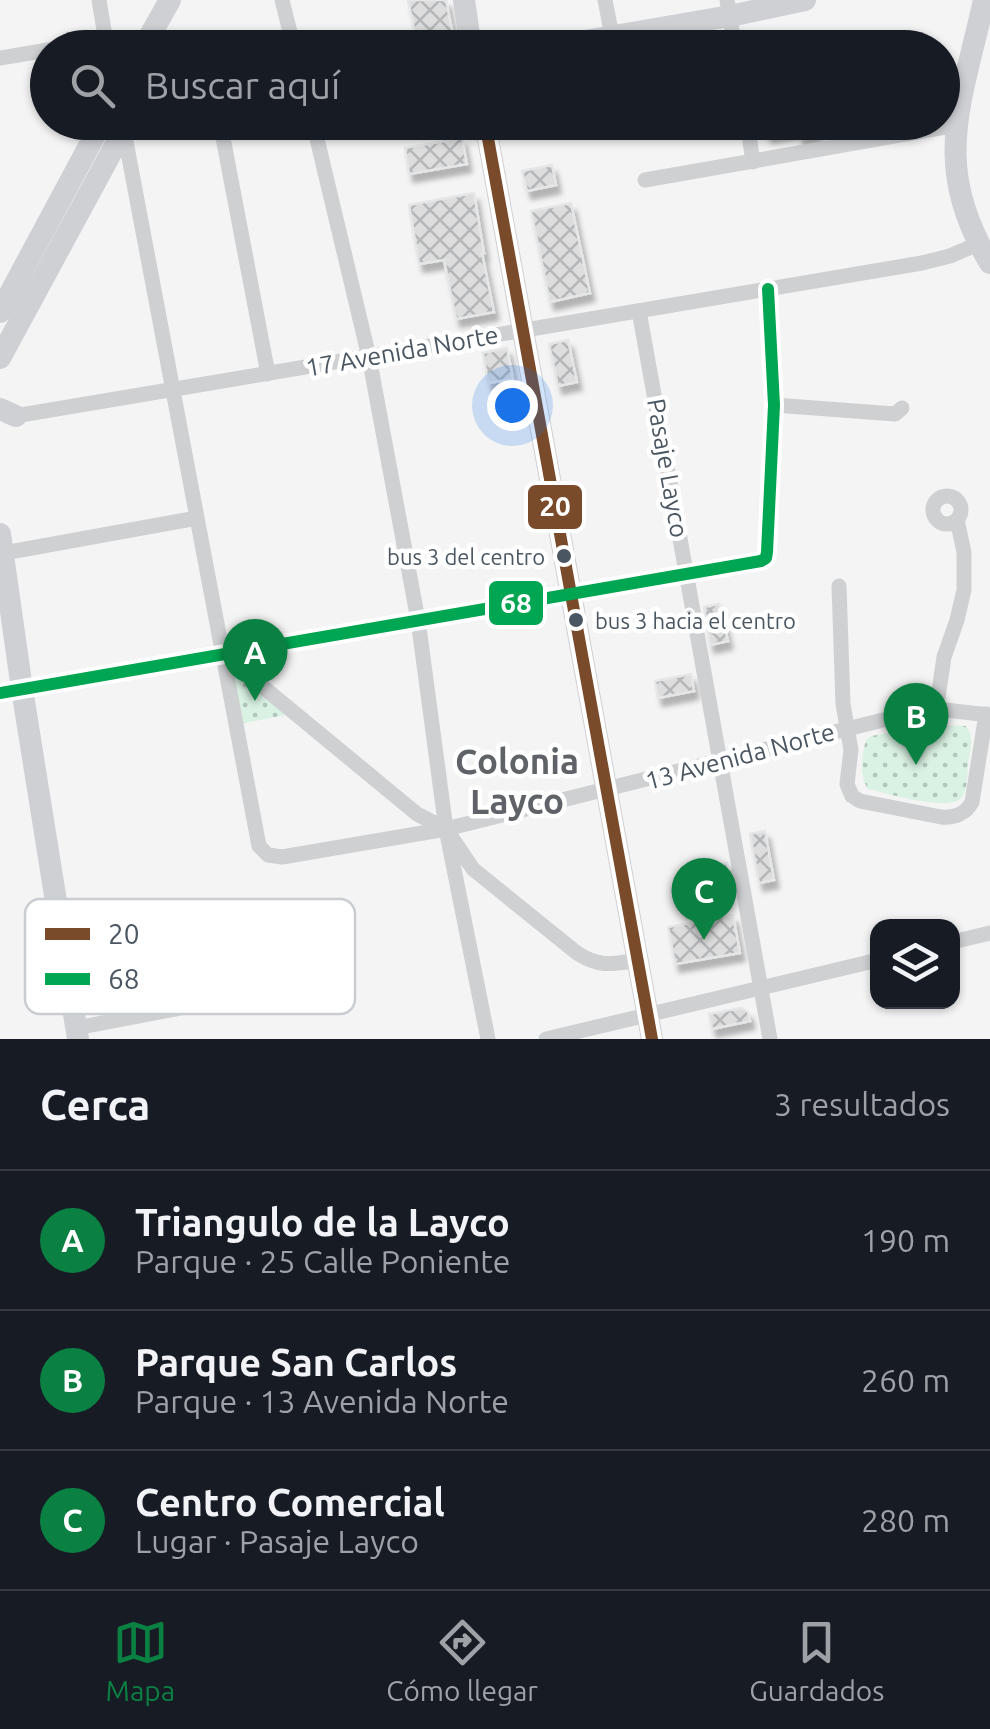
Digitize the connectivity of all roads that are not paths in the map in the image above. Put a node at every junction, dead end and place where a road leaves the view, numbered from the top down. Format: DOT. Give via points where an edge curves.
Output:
graph roads {
  1 [pos="99,0"];
  2 [pos="170,0"];
  3 [pos="282,0"];
  4 [pos="464,0"];
  5 [pos="605,0"];
  6 [pos="805,0"];
  7 [pos="980,6"];
  8 [pos="729,8"];
  9 [pos="104,30"];
  10 [pos="154,30"];
  11 [pos="290,30"];
  12 [pos="468,30"];
  13 [pos="611,30"];
  14 [pos="637,30"];
  15 [pos="30,53"];
  16 [pos="0,58"];
  17 [pos="960,109"];
  18 [pos="110,140"];
  19 [pos="112,140"];
  20 [pos="123,140"];
  21 [pos="223,140"];
  22 [pos="317,140"];
  23 [pos="488,140"];
  24 [pos="750,140"];
  25 [pos="872,140"];
  26 [pos="955,140"];
  27 [pos="754,162"];
  28 [pos="645,180"];
  29 [pos="984,253"];
  30 [pos="768,289"];
  31 [pos="639,311"];
  32 [pos="0,312"];
  33 [pos="525,331"];
  34 [pos="368,357"];
  35 [pos="0,358"];
  36 [pos="268,374"];
  37 [pos="174,389"];
  38 [pos="774,405"];
  39 [pos="902,408"];
  40 [pos="5,414"];
  41 [pos="197,518"];
  42 [pos="957,520"];
  43 [pos="2,544"];
  44 [pos="688,574"];
  45 [pos="840,586"];
  46 [pos="571,596"];
  47 [pos="418,620"];
  48 [pos="222,653"];
  49 [pos="11,691"];
  50 [pos="936,711"];
  51 [pos="988,715"];
  52 [pos="846,728"];
  53 [pos="720,759"];
  54 [pos="606,791"];
  55 [pos="446,830"];
  56 [pos="51,899"];
  57 [pos="990,933"];
  58 [pos="960,940"];
  59 [pos="638,960"];
  60 [pos="870,962"];
  61 [pos="761,989"];
  62 [pos="166,1014"];
  63 [pos="650,1028"];
  64 [pos="77,1034"];
  65 [pos="488,1039"];
  66 [pos="546,1039"];
  67 [pos="770,1039"];
  1 -- 9 [label="street"];
  2 -- 10 [label="street"];
  3 -- 11 [label="street"];
  4 -- 12 [label="street"];
  5 -- 13 [label="street"];
  6 -- 8 [label="street"];
  7 -- 17 [label="street"];
  8 -- 14 [label="street"];
  15 -- 16 [label="street"];
  18 -- 32 [label="street"];
  19 -- 35 [label="street"];
  20 -- 37 [label="street"];
  21 -- 36 [label="street"];
  22 -- 34 [label="street"];
  23 -- 33 [label="street"];
  24 -- 27 [label="street"];
  25 -- 27 [label="street"];
  26 -- 29 [label="street" via="962,206"];
  27 -- 28 [label="street"];
  29 -- 30 [label="street, 17 Avenida Norte"];
  30 -- 31 [label="street, 17 Avenida Norte"];
  30 -- 38 [label="street"];
  31 -- 33 [label="street, 17 Avenida Norte"];
  31 -- 44 [label="street, Pasaje Layco"];
  33 -- 34 [label="street, 17 Avenida Norte"];
  33 -- 46 [label="street"];
  34 -- 36 [label="street, 17 Avenida Norte"];
  34 -- 47 [label="street"];
  36 -- 37 [label="street, 17 Avenida Norte"];
  37 -- 40 [label="street, 17 Avenida Norte"];
  37 -- 41 [label="street"];
  38 -- 39 [label="street" via="895,414"];
  38 -- 44 [label="street" via="766,558"];
  41 -- 43 [label="street"];
  41 -- 48 [label="street"];
  42 -- 50 [label="street" via="964,590"];
  43 -- 49 [label="street"];
  44 -- 46 [label="street"];
  44 -- 53 [label="street, Pasaje Layco"];
  45 -- 52 [label="street"];
  46 -- 47 [label="street"];
  46 -- 54 [label="street"];
  47 -- 48 [label="street"];
  47 -- 55 [label="street"];
  48 -- 49 [label="street"];
  48 -- 55 [label="street" via="417,814"];
  48 -- 55 [label="street, 13 Avenida Norte" via="259,846 268,855"];
  49 -- 56 [label="street"];
  50 -- 51 [label="street, 13 Avenida Norte"];
  50 -- 52 [label="street, 13 Avenida Norte"];
  51 -- 52 [label="street" via="972,802 950,817 852,796"];
  52 -- 53 [label="street, 13 Avenida Norte"];
  53 -- 54 [label="street, 13 Avenida Norte"];
  53 -- 61 [label="street, Pasaje Layco"];
  54 -- 55 [label="street, 13 Avenida Norte"];
  54 -- 59 [label="street"];
  55 -- 59 [label="street" via="472,869 578,953 607,965"];
  55 -- 65 [label="street"];
  57 -- 58 [label="street"];
  59 -- 63 [label="street"];
  60 -- 61 [label="street"];
  61 -- 63 [label="street"];
  61 -- 67 [label="street, Pasaje Layco"];
  62 -- 64 [label="street"];
  63 -- 66 [label="street"];
}
